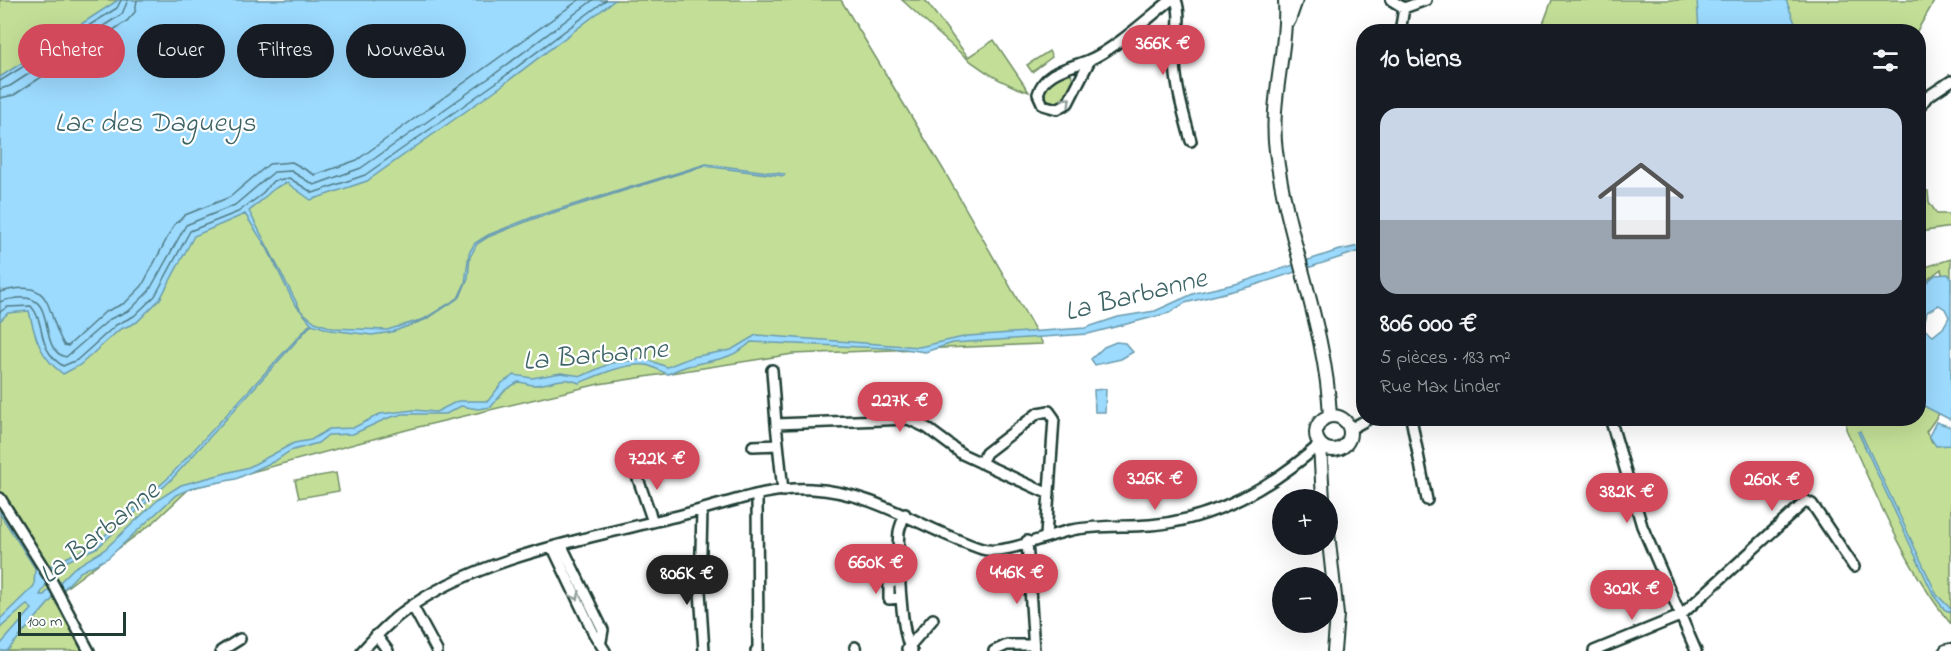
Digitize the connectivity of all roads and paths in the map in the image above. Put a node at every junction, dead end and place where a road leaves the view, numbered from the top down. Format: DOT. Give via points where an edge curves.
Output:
graph roads {
  1 [pos="1173,0"];
  2 [pos="1285,0"];
  3 [pos="1296,0"];
  4 [pos="1391,0"];
  5 [pos="1426,0"];
  6 [pos="1404,8"];
  7 [pos="1401,24"];
  8 [pos="1284,38"];
  9 [pos="1090,60"];
  10 [pos="1070,66"];
  11 [pos="1948,83"];
  12 [pos="1077,84"];
  13 [pos="1926,99"];
  14 [pos="1191,141"];
  15 [pos="772,370"];
  16 [pos="1330,416"];
  17 [pos="776,424"];
  18 [pos="1356,426"];
  19 [pos="1413,426"];
  20 [pos="1612,426"];
  21 [pos="1350,429"];
  22 [pos="1320,444"];
  23 [pos="778,445"];
  24 [pos="753,446"];
  25 [pos="1332,450"];
  26 [pos="1307,457"];
  27 [pos="981,463"];
  28 [pos="1321,464"];
  29 [pos="635,470"];
  30 [pos="1322,489"];
  31 [pos="783,491"];
  32 [pos="1049,494"];
  33 [pos="757,497"];
  34 [pos="0,498"];
  35 [pos="1427,500"];
  36 [pos="702,510"];
  37 [pos="905,514"];
  38 [pos="653,522"];
  39 [pos="1046,536"];
  40 [pos="1027,542"];
  41 [pos="558,547"];
  42 [pos="1330,555"];
  43 [pos="1854,567"];
  44 [pos="412,605"];
  45 [pos="1680,616"];
  46 [pos="933,619"];
  47 [pos="376,635"];
  48 [pos="240,639"];
  49 [pos="1034,648"];
  50 [pos="908,650"];
  51 [pos="1951,650"];
  52 [pos="89,651"];
  53 [pos="221,651"];
  54 [pos="362,651"];
  55 [pos="388,651"];
  56 [pos="437,651"];
  57 [pos="605,651"];
  58 [pos="704,651"];
  59 [pos="756,651"];
  60 [pos="994,651"];
  61 [pos="1334,651"];
  62 [pos="1594,651"];
  63 [pos="1696,651"];
  64 [pos="1946,651"];
  1 -- 9 [label="street"];
  1 -- 14 [label="street" via="1179,8 1177,81"];
  2 -- 8 [label="main road"];
  3 -- 8 [label="main road"];
  4 -- 6 [label="street"];
  5 -- 6 [label="street"];
  6 -- 7 [label="street"];
  8 -- 16 [label="main road" via="1274,113 1275,148 1294,244 1319,330"];
  9 -- 10 [label="street"];
  9 -- 12 [label="street"];
  10 -- 12 [label="street"];
  10 -- 12 [label="street, one-way" via="1040,86 1040,102 1047,108 1058,109 1068,103"];
  11 -- 13 [label="street"];
  15 -- 17 [label="street"];
  16 -- 21 [label="main road" via="1342,418"];
  16 -- 22 [label="main road" via="1320,420 1316,430"];
  17 -- 23 [label="street"];
  17 -- 27 [label="street" via="908,419"];
  18 -- 21 [label="street"];
  19 -- 35 [label="street"];
  20 -- 45 [label="street" via="1642,526"];
  21 -- 25 [label="main road" via="1345,445"];
  22 -- 25 [label="main road"];
  22 -- 26 [label="street"];
  22 -- 28 [label="main road"];
  23 -- 24 [label="street"];
  23 -- 31 [label="street"];
  25 -- 28 [label="main road"];
  26 -- 28 [label="street"];
  26 -- 39 [label="street" via="1253,493 1196,517 1151,525 1076,529"];
  27 -- 32 [label="street"];
  27 -- 32 [label="street" via="986,453 1038,413 1048,411 1054,418"];
  28 -- 30 [label="main road"];
  29 -- 38 [label="street"];
  31 -- 33 [label="street"];
  31 -- 37 [label="street" via="810,488 849,494"];
  32 -- 39 [label="street"];
  33 -- 36 [label="street"];
  33 -- 59 [label="street"];
  34 -- 52 [label="street"];
  36 -- 38 [label="street"];
  36 -- 58 [label="street"];
  37 -- 40 [label="street" via="984,550 1001,550"];
  37 -- 50 [label="street" via="899,530 900,577 889,585 889,598 901,598"];
  38 -- 41 [label="street"];
  39 -- 40 [label="street"];
  40 -- 49 [label="street"];
  41 -- 44 [label="street" via="463,577"];
  41 -- 57 [label="street" via="603,630 601,641"];
  42 -- 61 [label="main road" via="1337,615"];
  43 -- 45 [label="street" via="1812,504 1806,501"];
  44 -- 47 [label="street"];
  44 -- 56 [label="street"];
  45 -- 62 [label="street"];
  45 -- 63 [label="street"];
  46 -- 50 [label="street"];
  47 -- 54 [label="street"];
  47 -- 55 [label="street"];
  48 -- 53 [label="street"];
  49 -- 60 [label="street" via="1007,645"];
  51 -- 64 [label="main road"];
}
